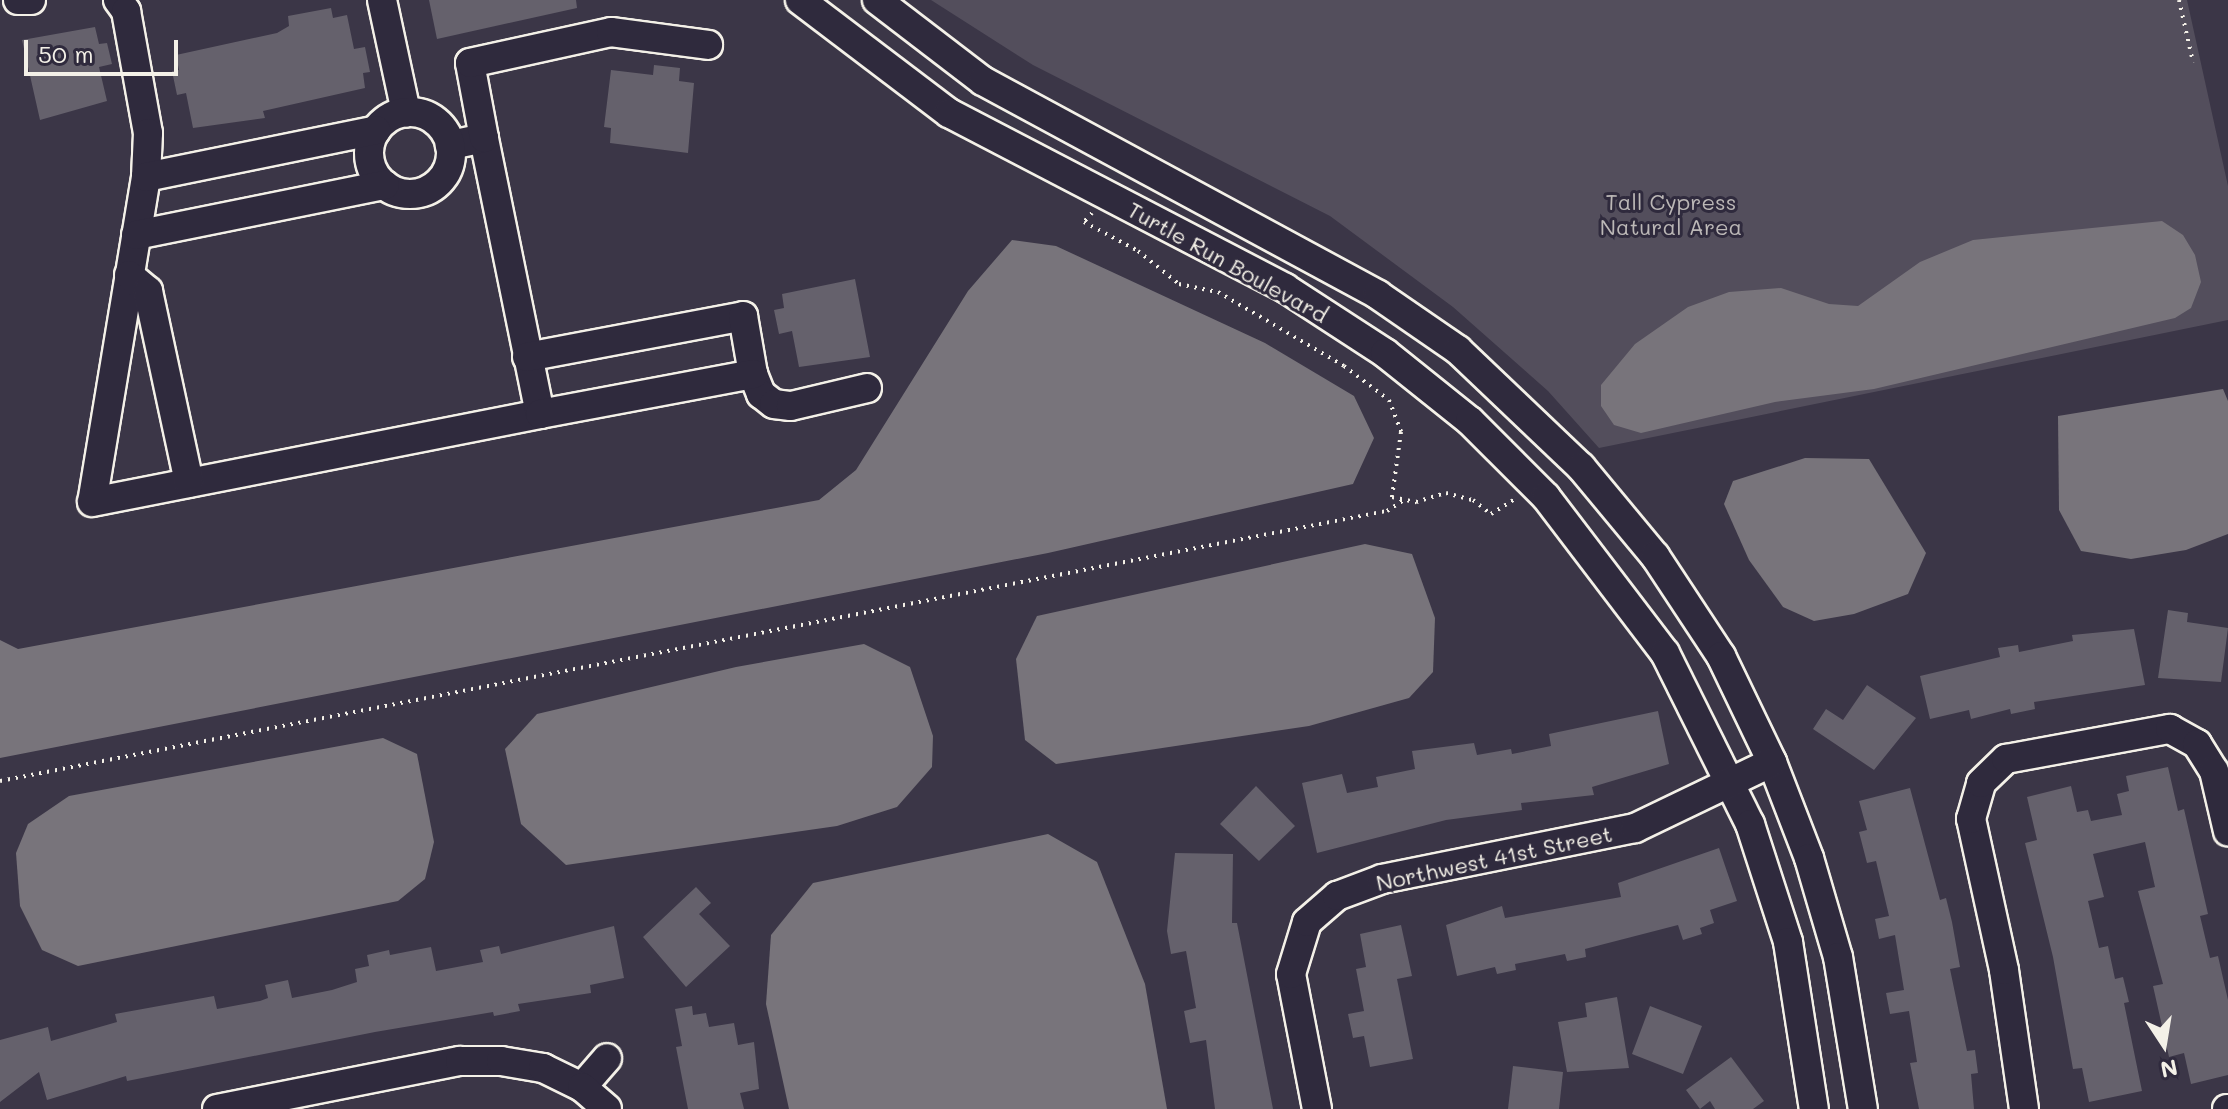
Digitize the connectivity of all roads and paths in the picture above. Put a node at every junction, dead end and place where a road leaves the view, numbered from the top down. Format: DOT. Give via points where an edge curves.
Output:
graph roads {
  1 [pos="18,0"];
  2 [pos="31,0"];
  3 [pos="118,0"];
  4 [pos="382,0"];
  5 [pos="800,0"];
  6 [pos="877,0"];
  7 [pos="2179,0"];
  8 [pos="708,45"];
  9 [pos="2193,62"];
  10 [pos="406,112"];
  11 [pos="376,130"];
  12 [pos="484,138"];
  13 [pos="450,145"];
  14 [pos="146,177"];
  15 [pos="385,185"];
  16 [pos="1095,211"];
  17 [pos="136,235"];
  18 [pos="129,275"];
  19 [pos="527,357"];
  20 [pos="753,374"];
  21 [pos="867,388"];
  22 [pos="540,414"];
  23 [pos="189,483"];
  24 [pos="1520,495"];
  25 [pos="1404,500"];
  26 [pos="1772,762"];
  27 [pos="0,781"];
  28 [pos="1731,783"];
  29 [pos="2228,831"];
  30 [pos="607,1058"];
  31 [pos="582,1087"];
  32 [pos="217,1109"];
  33 [pos="607,1109"];
  34 [pos="1317,1109"];
  35 [pos="1814,1109"];
  36 [pos="1863,1109"];
  37 [pos="2024,1109"];
  1 -- 2 [label="street"];
  3 -- 14 [label="street" via="126,11 148,133"];
  4 -- 10 [label="street"];
  5 -- 28 [label="street, Turtle Run Boulevard" via="949,113 1285,288 1385,353 1470,421 1546,497 1640,614 1696,707"];
  6 -- 26 [label="street, Turtle Run Boulevard" via="983,81 1302,252 1458,350 1581,467 1655,556 1721,656"];
  7 -- 9 [label="path"];
  8 -- 12 [label="street" via="611,32 470,63"];
  10 -- 11 [label="street"];
  10 -- 13 [label="street" via="439,124"];
  11 -- 14 [label="street"];
  11 -- 15 [label="street" via="370,163"];
  12 -- 13 [label="street"];
  12 -- 19 [label="street"];
  13 -- 15 [label="street" via="446,172 425,190 411,193"];
  14 -- 17 [label="street"];
  15 -- 17 [label="street"];
  16 -- 25 [label="path" via="1084,222 1138,251 1179,284 1218,292 1344,366 1389,400 1401,432 1392,497"];
  17 -- 18 [label="street"];
  18 -- 23 [label="street" via="148,291"];
  18 -- 23 [label="street" via="92,502"];
  19 -- 20 [label="street" via="743,316"];
  19 -- 22 [label="street"];
  20 -- 21 [label="street" via="761,394 774,404 791,406"];
  20 -- 22 [label="street"];
  22 -- 23 [label="street"];
  24 -- 25 [label="path" via="1491,514 1473,500 1446,493"];
  25 -- 27 [label="path" via="1387,511"];
  26 -- 28 [label="street, Northwest 41st Street"];
  26 -- 36 [label="street, Turtle Run Boulevard" via="1809,858 1838,957"];
  28 -- 34 [label="street, Northwest 41st Street" via="1635,828 1382,879 1337,896 1307,922 1291,974"];
  28 -- 35 [label="street, Turtle Run Boulevard" via="1765,862 1788,942"];
  29 -- 37 [label="street" via="2214,771 2197,744 2170,729 2006,759 1981,783 1971,819 2004,970"];
  30 -- 31 [label="street"];
  31 -- 32 [label="street" via="543,1068 460,1061"];
  31 -- 33 [label="street"];
}
